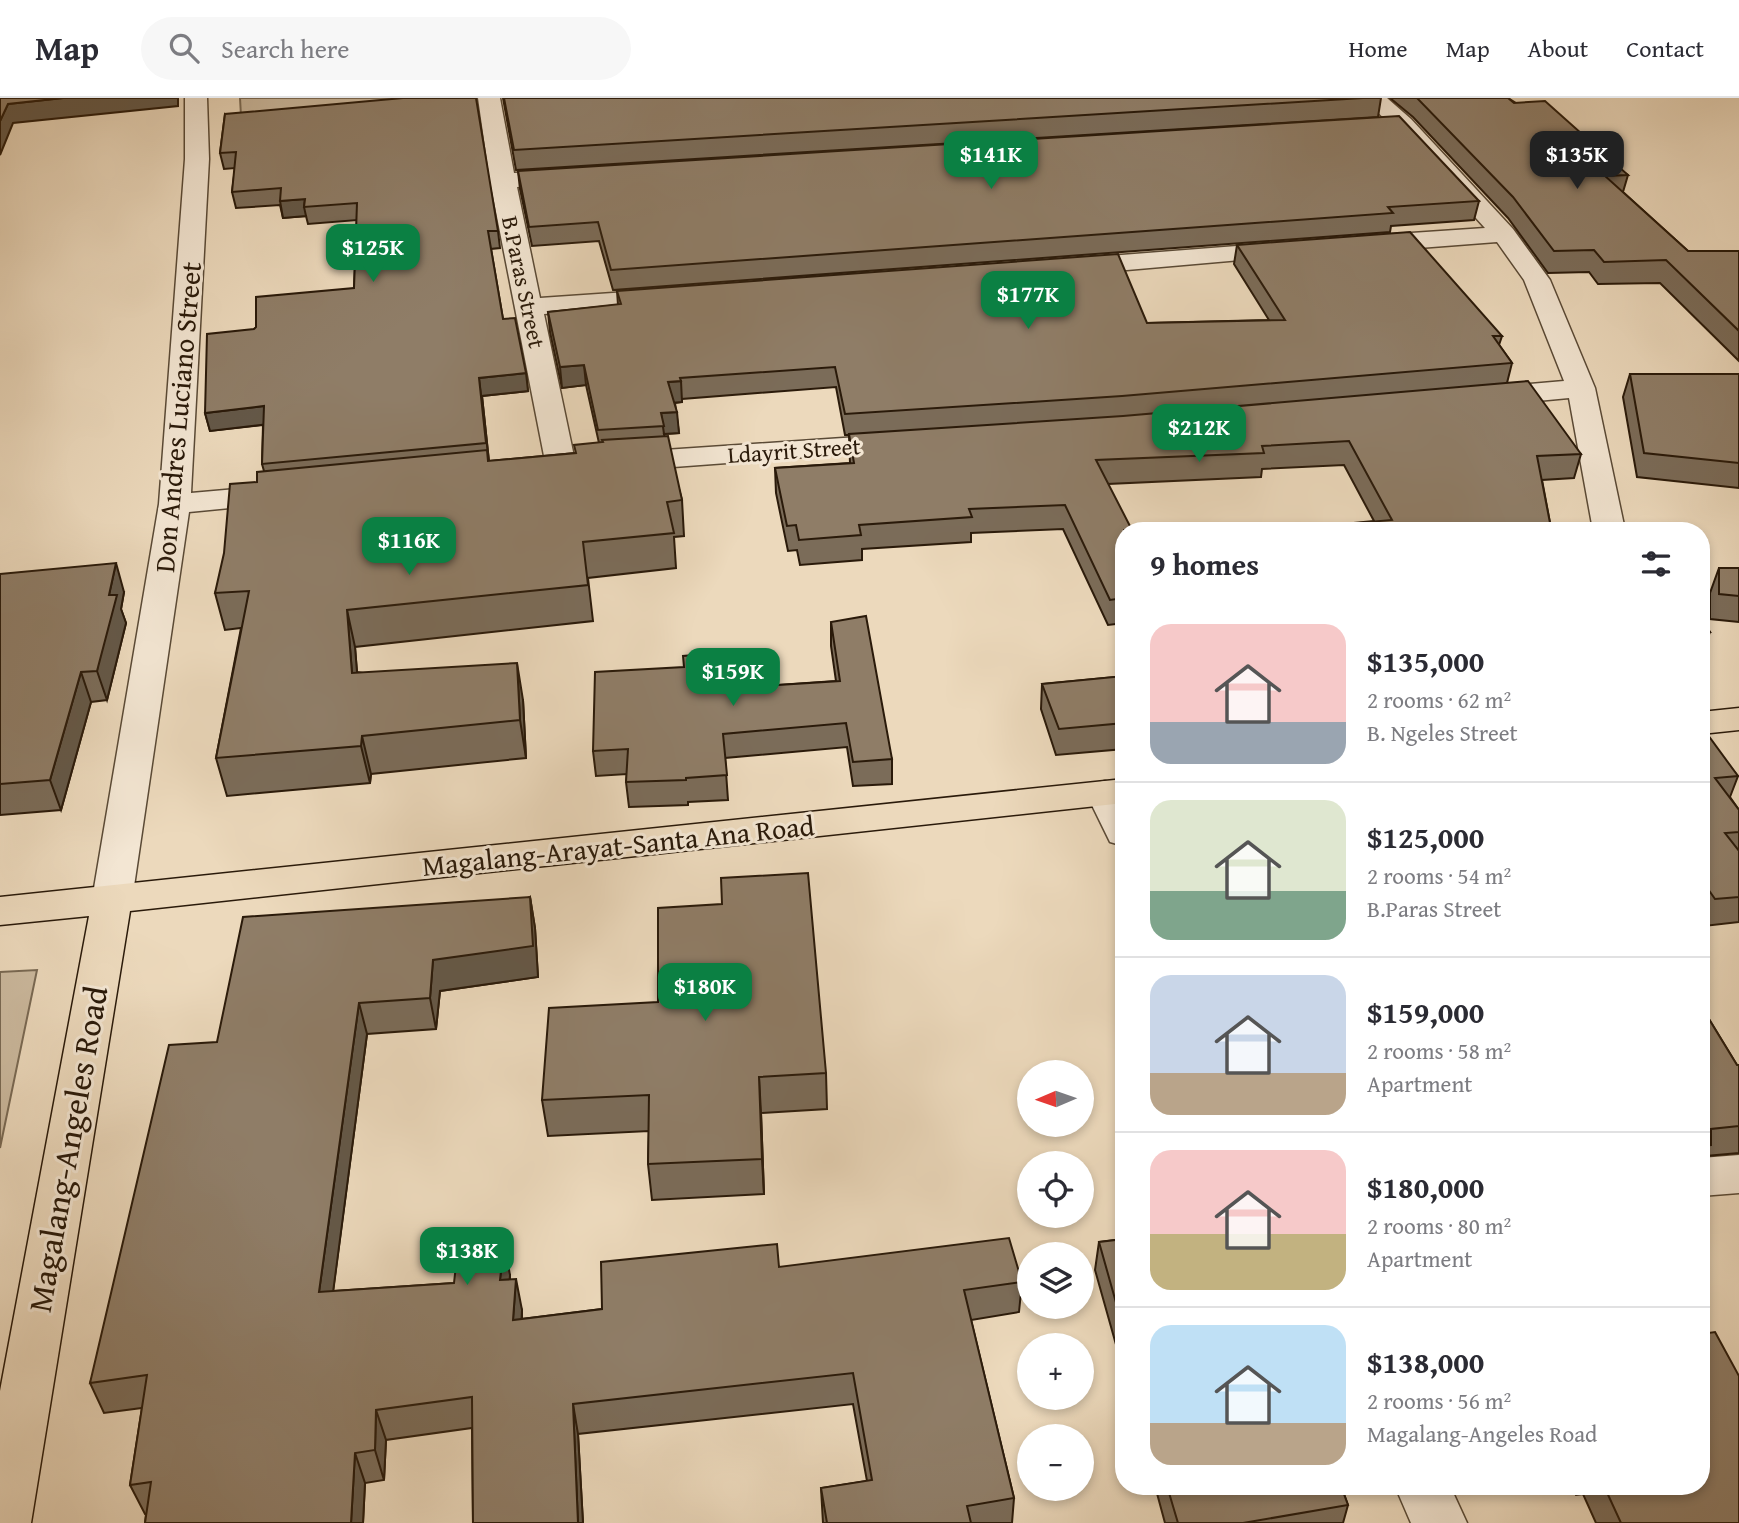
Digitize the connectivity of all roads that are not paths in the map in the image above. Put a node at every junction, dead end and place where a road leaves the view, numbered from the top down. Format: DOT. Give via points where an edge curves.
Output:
graph roads {
  1 [pos="489,98"];
  2 [pos="1374,98"];
  3 [pos="202,114"];
  4 [pos="1403,124"];
  5 [pos="1375,126"];
  6 [pos="599,175"];
  7 [pos="502,181"];
  8 [pos="1504,234"];
  9 [pos="1337,246"];
  10 [pos="1310,248"];
  11 [pos="1045,268"];
  12 [pos="698,295"];
  13 [pos="531,307"];
  14 [pos="1581,388"];
  15 [pos="1459,399"];
  16 [pos="924,442"];
  17 [pos="547,468"];
  18 [pos="313,491"];
  19 [pos="175,504"];
  20 [pos="1607,522"];
  21 [pos="1739,719"];
  22 [pos="1710,722"];
  23 [pos="1114,792"];
  24 [pos="112,900"];
  25 [pos="0,911"];
  26 [pos="1739,1174"];
  27 [pos="1710,1176"];
  28 [pos="1426,1495"];
  29 [pos="2,1523"];
  30 [pos="1439,1523"];
  1 -- 7 [label="street, B.Paras Street"];
  2 -- 4 [label="street"];
  3 -- 19 [label="street, Don Andres Luciano Street"];
  4 -- 5 [label="street"];
  4 -- 8 [label="street"];
  6 -- 7 [label="street"];
  7 -- 13 [label="street, B.Paras Street"];
  8 -- 9 [label="street"];
  8 -- 14 [label="street" via="1537,280"];
  10 -- 11 [label="street"];
  12 -- 13 [label="street"];
  13 -- 17 [label="street, B.Paras Street"];
  14 -- 15 [label="street"];
  14 -- 20 [label="street"];
  16 -- 17 [label="street, Ldayrit Street"];
  18 -- 19 [label="street"];
  19 -- 24 [label="street, Don Andres Luciano Street"];
  21 -- 22 [label="main road"];
  23 -- 24 [label="main road, Magalang-Arayat-Santa Ana Road"];
  24 -- 25 [label="main road, Magalang-Arayat-Santa Ana Road"];
  24 -- 29 [label="main road, Magalang-Angeles Road"];
  26 -- 27 [label="street"];
  28 -- 30 [label="street"];
}
